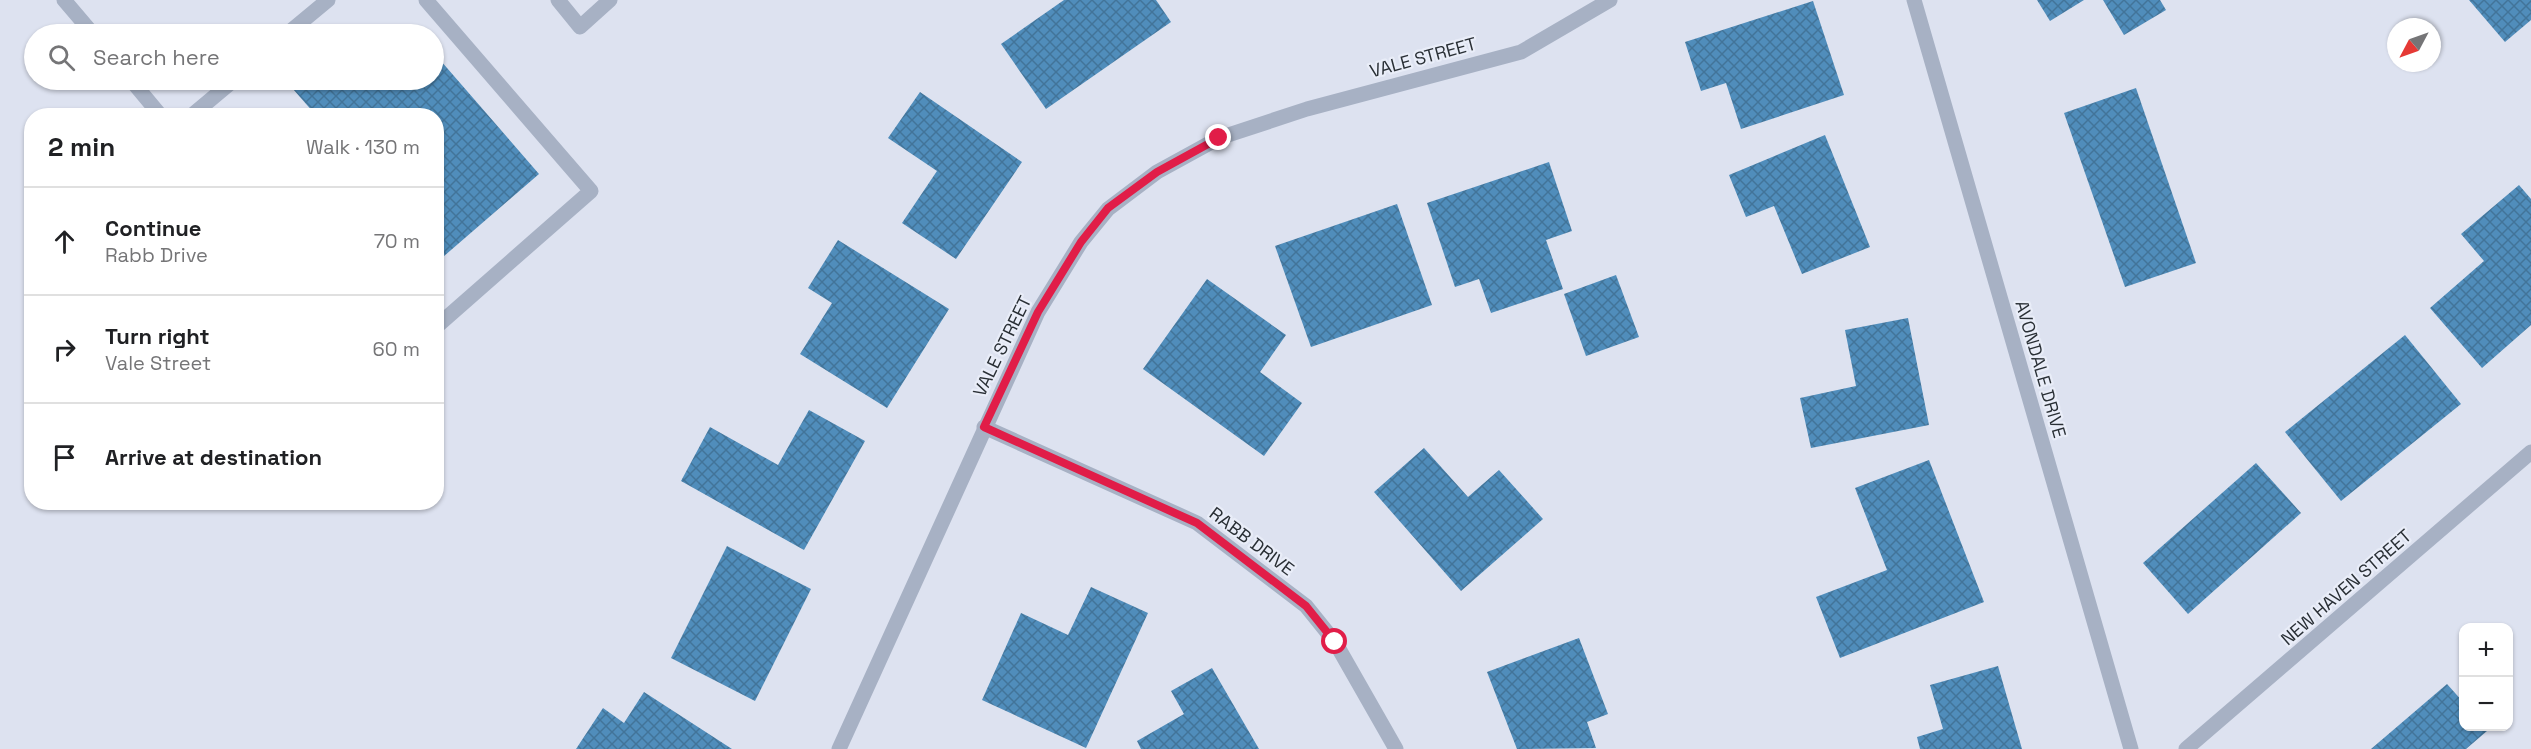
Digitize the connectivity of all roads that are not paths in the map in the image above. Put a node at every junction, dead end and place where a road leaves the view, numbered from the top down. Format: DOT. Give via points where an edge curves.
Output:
graph roads {
  1 [pos="64,0"];
  2 [pos="328,0"];
  3 [pos="426,0"];
  4 [pos="558,0"];
  5 [pos="610,0"];
  6 [pos="1610,0"];
  7 [pos="1914,0"];
  8 [pos="84,24"];
  9 [pos="299,24"];
  10 [pos="139,90"];
  11 [pos="222,90"];
  12 [pos="154,108"];
  13 [pos="201,108"];
  14 [pos="444,320"];
  15 [pos="984,427"];
  16 [pos="2531,452"];
  17 [pos="839,749"];
  18 [pos="1396,749"];
  19 [pos="2131,749"];
  20 [pos="2186,749"];
  1 -- 8 [label="street"];
  2 -- 9 [label="street"];
  3 -- 14 [label="street" via="591,191"];
  4 -- 5 [label="street" via="580,27"];
  6 -- 15 [label="street, VALE STREET" via="1521,51 1252,127 1219,138 1157,172 1108,208 1081,242 1038,312"];
  7 -- 19 [label="street, AVONDALE DRIVE"];
  10 -- 12 [label="street"];
  11 -- 13 [label="street"];
  15 -- 17 [label="street, VALE STREET"];
  15 -- 18 [label="street, RABB DRIVE" via="1197,523 1306,606 1335,642"];
  16 -- 20 [label="street, NEW HAVEN STREET"];
}
